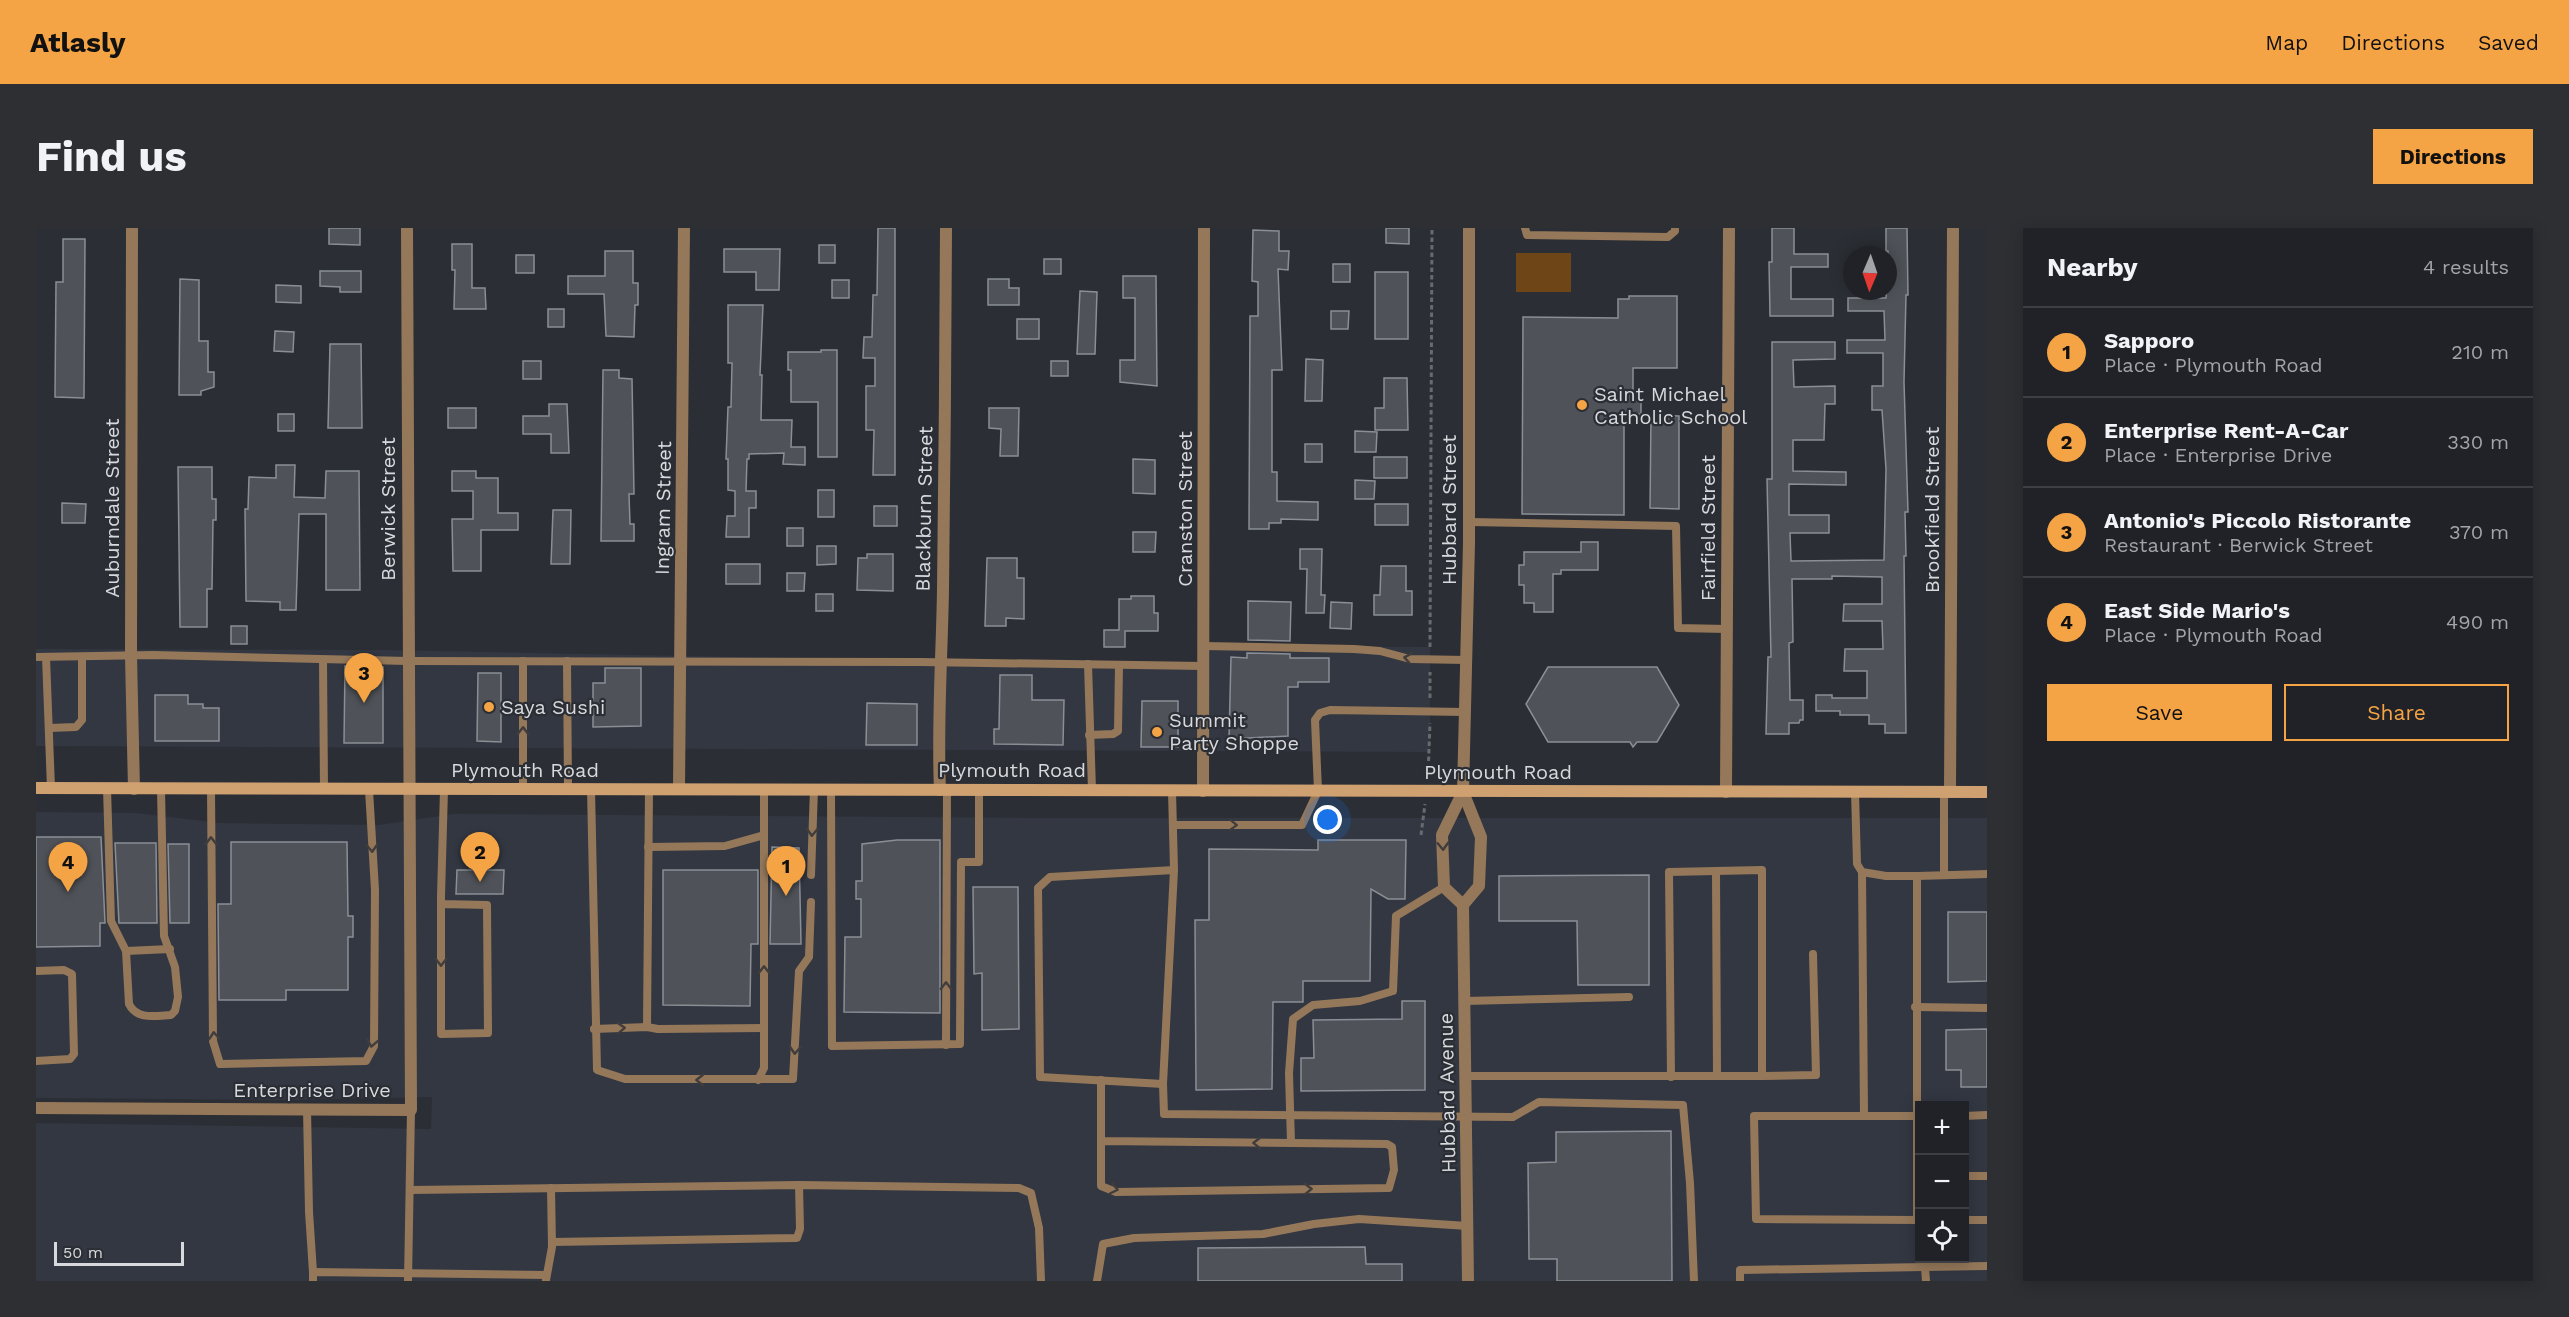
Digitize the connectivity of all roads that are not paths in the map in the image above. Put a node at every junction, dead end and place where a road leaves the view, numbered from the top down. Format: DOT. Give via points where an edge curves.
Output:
graph roads {
  1 [pos="132,228"];
  2 [pos="407,228"];
  3 [pos="684,228"];
  4 [pos="946,228"];
  5 [pos="1204,228"];
  6 [pos="1469,228"];
  7 [pos="1525,228"];
  8 [pos="1675,228"];
  9 [pos="1729,228"];
  10 [pos="1953,228"];
  11 [pos="1469,522"];
  12 [pos="1726,629"];
  13 [pos="1204,646"];
  14 [pos="131,656"];
  15 [pos="36,657"];
  16 [pos="46,657"];
  17 [pos="82,658"];
  18 [pos="323,660"];
  19 [pos="1466,660"];
  20 [pos="408,661"];
  21 [pos="524,661"];
  22 [pos="567,661"];
  23 [pos="681,661"];
  24 [pos="942,662"];
  25 [pos="1088,664"];
  26 [pos="1119,664"];
  27 [pos="1204,666"];
  28 [pos="1465,712"];
  29 [pos="49,728"];
  30 [pos="1089,735"];
  31 [pos="36,788"];
  32 [pos="51,788"];
  33 [pos="107,788"];
  34 [pos="134,789"];
  35 [pos="161,789"];
  36 [pos="211,789"];
  37 [pos="523,789"];
  38 [pos="568,789"];
  39 [pos="591,789"];
  40 [pos="649,789"];
  41 [pos="679,789"];
  42 [pos="764,789"];
  43 [pos="814,789"];
  44 [pos="831,789"];
  45 [pos="324,790"];
  46 [pos="369,790"];
  47 [pos="408,790"];
  48 [pos="444,790"];
  49 [pos="943,790"];
  50 [pos="979,790"];
  51 [pos="1092,790"];
  52 [pos="1172,791"];
  53 [pos="1203,791"];
  54 [pos="1318,791"];
  55 [pos="1463,792"];
  56 [pos="1726,792"];
  57 [pos="1855,792"];
  58 [pos="1947,792"];
  59 [pos="1987,792"];
  60 [pos="1174,825"];
  61 [pos="764,835"];
  62 [pos="648,847"];
  63 [pos="1174,870"];
  64 [pos="1716,871"];
  65 [pos="1862,872"];
  66 [pos="1987,874"];
  67 [pos="811,875"];
  68 [pos="1944,875"];
  69 [pos="1917,876"];
  70 [pos="1444,887"];
  71 [pos="811,902"];
  72 [pos="441,904"];
  73 [pos="1463,905"];
  74 [pos="170,949"];
  75 [pos="126,951"];
  76 [pos="1813,954"];
  77 [pos="36,971"];
  78 [pos="1629,997"];
  79 [pos="1465,1001"];
  80 [pos="1915,1007"];
  81 [pos="1987,1008"];
  82 [pos="647,1027"];
  83 [pos="764,1028"];
  84 [pos="594,1029"];
  85 [pos="946,1045"];
  86 [pos="36,1061"];
  87 [pos="1466,1076"];
  88 [pos="1717,1076"];
  89 [pos="1762,1076"];
  90 [pos="1671,1077"];
  91 [pos="758,1080"];
  92 [pos="1101,1080"];
  93 [pos="1163,1084"];
  94 [pos="1918,1101"];
  95 [pos="36,1108"];
  96 [pos="307,1109"];
  97 [pos="411,1110"];
  98 [pos="1290,1114"];
  99 [pos="1467,1116"];
  100 [pos="1864,1116"];
  101 [pos="1915,1116"];
  102 [pos="1969,1116"];
  103 [pos="1987,1116"];
  104 [pos="1101,1141"];
  105 [pos="1291,1143"];
  106 [pos="1918,1155"];
  107 [pos="1969,1176"];
  108 [pos="1987,1176"];
  109 [pos="799,1185"];
  110 [pos="551,1188"];
  111 [pos="410,1190"];
  112 [pos="1918,1209"];
  113 [pos="1915,1220"];
  114 [pos="1969,1220"];
  115 [pos="1987,1220"];
  116 [pos="1468,1226"];
  117 [pos="552,1242"];
  118 [pos="1987,1266"];
  119 [pos="1925,1267"];
  120 [pos="313,1276"];
  121 [pos="408,1278"];
  122 [pos="546,1278"];
  123 [pos="1041,1281"];
  124 [pos="1097,1281"];
  125 [pos="1468,1281"];
  126 [pos="1694,1281"];
  127 [pos="1740,1281"];
  128 [pos="1926,1281"];
  1 -- 14 [label="street, Auburndale Street"];
  2 -- 20 [label="street, Berwick Street"];
  3 -- 23 [label="street, Ingram Street"];
  4 -- 24 [label="street, Blackburn Street"];
  5 -- 13 [label="street, Cranston Street"];
  6 -- 11 [label="street, Hubbard Street"];
  7 -- 8 [label="lane" via="1527,235 1668,237"];
  9 -- 12 [label="street, Fairfield Street"];
  10 -- 58 [label="street, Brookfield Street"];
  11 -- 12 [label="lane" via="1676,526 1678,628"];
  11 -- 19 [label="street, Hubbard Street"];
  12 -- 56 [label="street, Fairfield Street"];
  19 -- 13 [label="lane, one-way" via="1410,659 1354,648"];
  13 -- 27 [label="street, Cranston Street"];
  14 -- 17 [label="lane"];
  14 -- 18 [label="lane"];
  14 -- 34 [label="street, Auburndale Street"];
  15 -- 16 [label="lane"];
  16 -- 17 [label="lane"];
  16 -- 29 [label="lane"];
  17 -- 29 [label="lane" via="82,720 76,727"];
  18 -- 20 [label="lane"];
  18 -- 45 [label="lane"];
  19 -- 28 [label="street, Hubbard Street"];
  20 -- 21 [label="lane"];
  20 -- 47 [label="street, Berwick Street"];
  21 -- 22 [label="lane"];
  37 -- 21 [label="lane, one-way"];
  22 -- 23 [label="lane"];
  22 -- 38 [label="lane"];
  23 -- 24 [label="lane"];
  23 -- 41 [label="street, Ingram Street"];
  24 -- 25 [label="lane"];
  24 -- 49 [label="street, Blackburn Street" via="938,747"];
  25 -- 26 [label="lane"];
  25 -- 30 [label="lane"];
  26 -- 27 [label="lane"];
  26 -- 30 [label="lane" via="1118,731"];
  27 -- 53 [label="street, Cranston Street"];
  28 -- 54 [label="lane" via="1320,713 1315,720"];
  28 -- 55 [label="street, Hubbard Street"];
  29 -- 32 [label="lane"];
  30 -- 51 [label="lane"];
  31 -- 32 [label="main road, Plymouth Road"];
  32 -- 33 [label="main road, Plymouth Road"];
  33 -- 34 [label="main road, Plymouth Road"];
  33 -- 75 [label="lane" via="111,921"];
  34 -- 35 [label="main road, Plymouth Road"];
  35 -- 36 [label="main road, Plymouth Road"];
  35 -- 74 [label="lane" via="164,936"];
  36 -- 45 [label="main road, Plymouth Road"];
  46 -- 36 [label="lane, one-way" via="375,890 374,1046 366,1061 220,1064 213,1041"];
  37 -- 38 [label="main road, Plymouth Road"];
  37 -- 48 [label="main road, Plymouth Road"];
  38 -- 39 [label="main road, Plymouth Road"];
  39 -- 40 [label="main road, Plymouth Road"];
  39 -- 84 [label="lane"];
  40 -- 41 [label="main road, Plymouth Road"];
  40 -- 62 [label="lane"];
  41 -- 42 [label="main road, Plymouth Road"];
  42 -- 43 [label="main road, Plymouth Road"];
  42 -- 61 [label="lane"];
  43 -- 44 [label="main road, Plymouth Road"];
  43 -- 67 [label="lane, one-way"];
  44 -- 49 [label="main road, Plymouth Road"];
  44 -- 85 [label="lane" via="832,1046"];
  45 -- 46 [label="main road, Plymouth Road"];
  46 -- 47 [label="main road, Plymouth Road"];
  47 -- 48 [label="main road, Plymouth Road"];
  47 -- 97 [label="street, Enterprise Drive"];
  48 -- 72 [label="lane"];
  49 -- 50 [label="main road, Plymouth Road"];
  85 -- 49 [label="lane, one-way"];
  50 -- 51 [label="main road, Plymouth Road"];
  50 -- 85 [label="lane" via="979,862 961,862 960,1044"];
  51 -- 52 [label="main road, Plymouth Road"];
  52 -- 53 [label="main road, Plymouth Road"];
  52 -- 60 [label="lane"];
  53 -- 54 [label="main road, Plymouth Road"];
  54 -- 55 [label="main road, Plymouth Road"];
  60 -- 54 [label="lane, one-way" via="1302,825"];
  55 -- 56 [label="main road, Plymouth Road"];
  55 -- 70 [label="street, one-way" via="1442,835"];
  55 -- 73 [label="street" via="1481,837 1479,886"];
  56 -- 57 [label="main road, Plymouth Road"];
  57 -- 58 [label="main road, Plymouth Road"];
  57 -- 65 [label="lane" via="1857,864"];
  58 -- 59 [label="main road, Plymouth Road"];
  58 -- 68 [label="lane"];
  60 -- 63 [label="lane"];
  61 -- 62 [label="lane" via="725,846"];
  83 -- 61 [label="lane, one-way"];
  62 -- 82 [label="lane"];
  63 -- 92 [label="lane" via="1050,877 1038,888 1040,1077"];
  63 -- 93 [label="lane"];
  64 -- 88 [label="lane"];
  64 -- 89 [label="lane" via="1762,870"];
  64 -- 90 [label="lane" via="1669,872"];
  65 -- 69 [label="lane"];
  65 -- 100 [label="lane"];
  66 -- 68 [label="lane"];
  68 -- 69 [label="lane"];
  69 -- 80 [label="lane"];
  70 -- 73 [label="street"];
  70 -- 98 [label="lane" via="1396,916 1393,991 1360,1001 1313,1005 1293,1019"];
  71 -- 91 [label="lane, one-way" via="809,957 799,971 793,1079"];
  72 -- 72 [label="lane, one-way" via="441,1034 488,1033 487,905"];
  73 -- 79 [label="street, Hubbard Avenue"];
  74 -- 75 [label="lane"];
  74 -- 75 [label="lane" via="178,997 171,1015 142,1016 133,1011 129,1004"];
  76 -- 89 [label="lane" via="1816,1075"];
  77 -- 86 [label="lane" via="64,970 72,974 74,1054 63,1061"];
  78 -- 79 [label="lane"];
  79 -- 87 [label="street, Hubbard Avenue"];
  80 -- 81 [label="lane"];
  80 -- 94 [label="lane"];
  82 -- 83 [label="lane"];
  84 -- 82 [label="lane, one-way"];
  83 -- 91 [label="lane" via="764,1068"];
  91 -- 84 [label="lane, one-way" via="625,1080 597,1070"];
  87 -- 90 [label="lane"];
  87 -- 99 [label="street, Hubbard Avenue"];
  88 -- 89 [label="lane"];
  88 -- 90 [label="lane"];
  92 -- 93 [label="lane"];
  92 -- 104 [label="lane"];
  93 -- 98 [label="lane" via="1164,1114"];
  95 -- 96 [label="street, Enterprise Drive"];
  96 -- 97 [label="street, Enterprise Drive"];
  96 -- 120 [label="lane"];
  97 -- 111 [label="lane"];
  98 -- 99 [label="lane"];
  98 -- 105 [label="lane"];
  99 -- 116 [label="street, Hubbard Avenue"];
  99 -- 126 [label="lane" via="1513,1117 1539,1102 1683,1105"];
  100 -- 101 [label="lane"];
  100 -- 113 [label="lane" via="1754,1116 1756,1218"];
  102 -- 103 [label="lane"];
  105 -- 104 [label="lane, one-way"];
  104 -- 105 [label="lane, one-way" via="1101,1186 1116,1192 1389,1188 1394,1170 1392,1147 1387,1144"];
  106 -- 112 [label="lane"];
  107 -- 108 [label="lane"];
  109 -- 110 [label="lane"];
  109 -- 117 [label="lane" via="797,1238"];
  109 -- 123 [label="lane" via="1018,1188 1031,1194 1039,1228"];
  110 -- 111 [label="lane"];
  110 -- 117 [label="lane"];
  111 -- 121 [label="lane"];
  114 -- 115 [label="lane"];
  116 -- 124 [label="lane" via="1359,1219 1263,1234 1134,1238 1103,1244"];
  116 -- 125 [label="street, Hubbard Avenue"];
  117 -- 122 [label="lane"];
  118 -- 119 [label="lane"];
  119 -- 127 [label="lane" via="1740,1270"];
  119 -- 128 [label="lane"];
  120 -- 121 [label="lane"];
  121 -- 122 [label="lane"];
}
